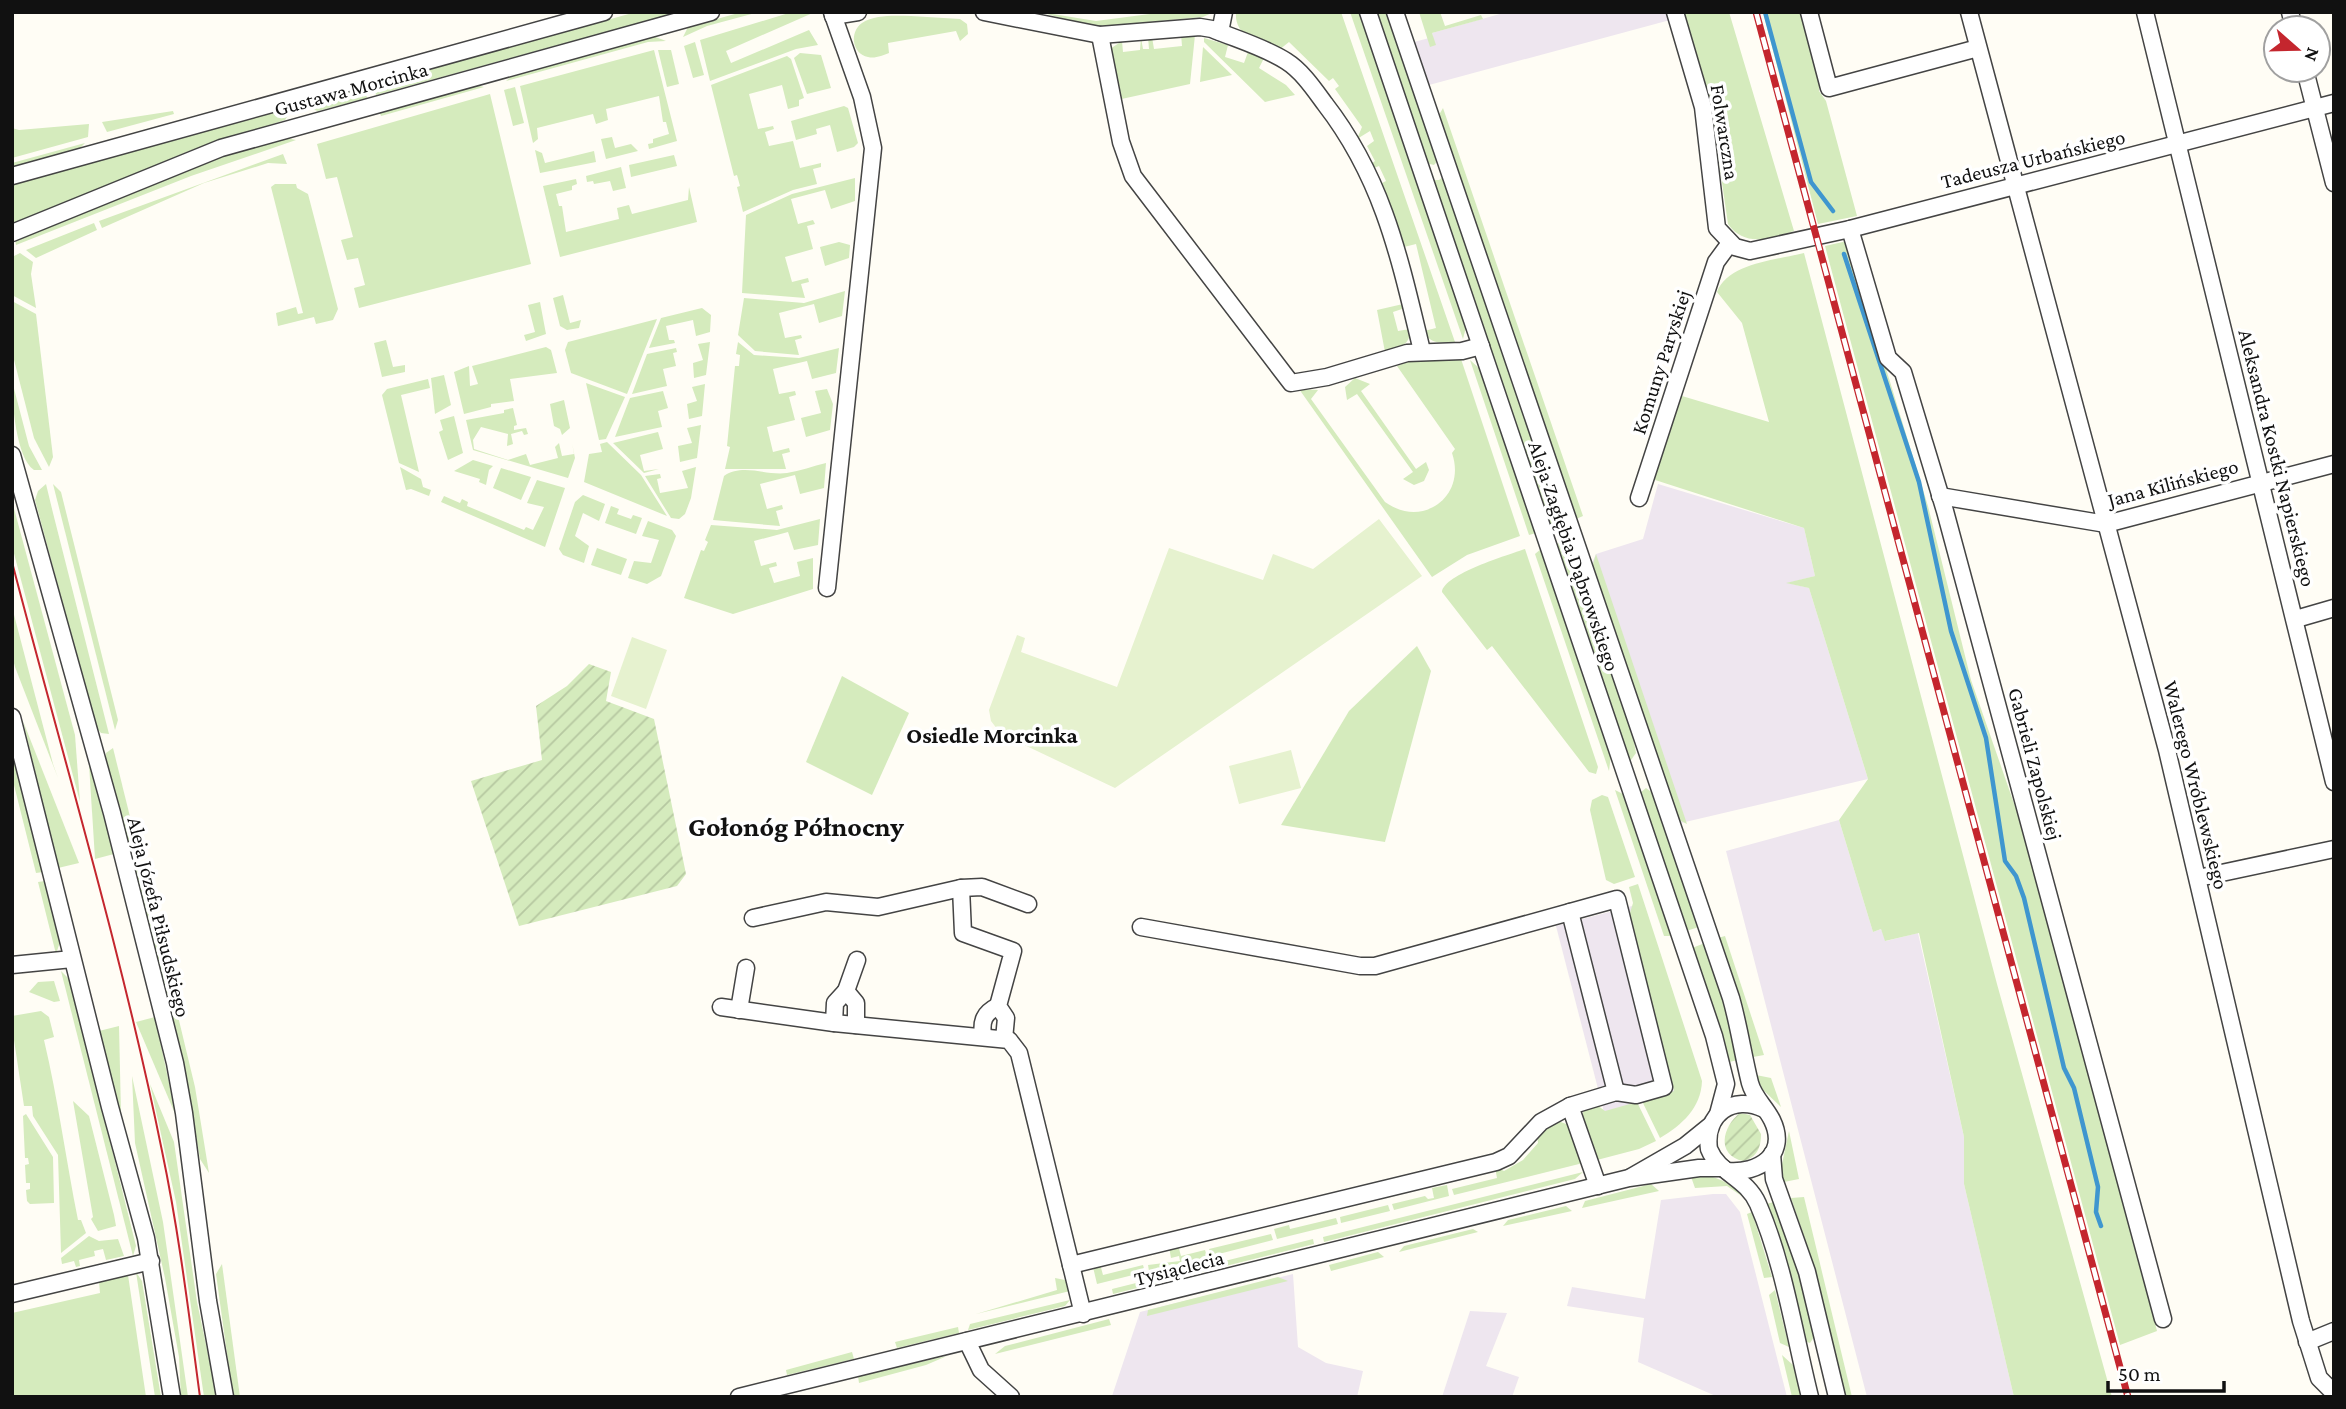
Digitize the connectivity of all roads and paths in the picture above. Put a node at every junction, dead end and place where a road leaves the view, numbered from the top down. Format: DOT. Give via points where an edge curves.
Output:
graph roads {
  1 [pos="604,12"];
  2 [pos="710,12"];
  3 [pos="858,12"];
  4 [pos="984,12"];
  5 [pos="1224,12"];
  6 [pos="1368,12"];
  7 [pos="1395,12"];
  8 [pos="1675,12"];
  9 [pos="1809,12"];
  10 [pos="1969,12"];
  11 [pos="2145,12"];
  12 [pos="833,14"];
  13 [pos="1220,32"];
  14 [pos="1100,35"];
  15 [pos="1979,48"];
  16 [pos="2308,84"];
  17 [pos="296,97"];
  18 [pos="2334,103"];
  19 [pos="2314,108"];
  20 [pos="303,124"];
  21 [pos="2177,144"];
  22 [pos="1445,158"];
  23 [pos="1420,168"];
  24 [pos="12,176"];
  25 [pos="2334,183"];
  26 [pos="2016,185"];
  27 [pos="1850,229"];
  28 [pos="12,233"];
  29 [pos="1736,246"];
  30 [pos="1481,346"];
  31 [pos="1422,351"];
  32 [pos="12,455"];
  33 [pos="2334,464"];
  34 [pos="2260,482"];
  35 [pos="1940,496"];
  36 [pos="1639,498"];
  37 [pos="2106,524"];
  38 [pos="827,588"];
  39 [pos="2334,608"];
  40 [pos="2296,619"];
  41 [pos="12,718"];
  42 [pos="1652,767"];
  43 [pos="1627,776"];
  44 [pos="2334,782"];
  45 [pos="2334,849"];
  46 [pos="2198,878"];
  47 [pos="961,888"];
  48 [pos="1028,904"];
  49 [pos="1570,912"];
  50 [pos="753,918"];
  51 [pos="1141,927"];
  52 [pos="72,959"];
  53 [pos="857,960"];
  54 [pos="12,965"];
  55 [pos="746,968"];
  56 [pos="846,992"];
  57 [pos="998,1006"];
  58 [pos="721,1007"];
  59 [pos="739,1010"];
  60 [pos="834,1023"];
  61 [pos="856,1025"];
  62 [pos="983,1035"];
  63 [pos="1004,1039"];
  64 [pos="1616,1092"];
  65 [pos="1570,1106"];
  66 [pos="1764,1109"];
  67 [pos="1714,1120"];
  68 [pos="1772,1154"];
  69 [pos="1725,1170"];
  70 [pos="1629,1178"];
  71 [pos="1598,1186"];
  72 [pos="151,1261"];
  73 [pos="1071,1265"];
  74 [pos="12,1294"];
  75 [pos="1083,1314"];
  76 [pos="2163,1319"];
  77 [pos="2334,1331"];
  78 [pos="967,1341"];
  79 [pos="2307,1342"];
  80 [pos="2334,1393"];
  81 [pos="748,1396"];
  82 [pos="172,1397"];
  83 [pos="225,1397"];
  84 [pos="1011,1397"];
  85 [pos="1810,1397"];
  86 [pos="1837,1397"];
  1 -- 17 [label="street, Gustawa Morcinka"];
  2 -- 20 [label="street, Gustawa Morcinka"];
  3 -- 12 [label="street"];
  4 -- 14 [label="street"];
  5 -- 13 [label="street"];
  6 -- 23 [label="street, Aleja Zagłębia Dąbrowskiego"];
  7 -- 22 [label="street, Aleja Zagłębia Dąbrowskiego"];
  8 -- 29 [label="street, Folwarczna" via="1703,107 1716,224"];
  9 -- 15 [label="street" via="1829,88"];
  10 -- 15 [label="street, Walerego Wróblewskiego"];
  11 -- 21 [label="street, Aleksandra Kostki Napierskiego"];
  12 -- 38 [label="street" via="862,97 873,148"];
  13 -- 14 [label="street" via="1182,27"];
  13 -- 31 [label="street" via="1287,62 1348,133 1387,215"];
  14 -- 31 [label="street" via="1121,142 1133,176 1291,383"];
  15 -- 26 [label="street, Walerego Wróblewskiego"];
  16 -- 19 [label="street"];
  17 -- 20 [label="street"];
  17 -- 24 [label="street, Gustawa Morcinka"];
  18 -- 19 [label="street, Tadeusza Urbańskiego"];
  19 -- 21 [label="street, Tadeusza Urbańskiego"];
  19 -- 25 [label="street"];
  20 -- 28 [label="street, Gustawa Morcinka" via="201,154"];
  21 -- 26 [label="street, Tadeusza Urbańskiego"];
  21 -- 34 [label="street, Aleksandra Kostki Napierskiego"];
  22 -- 23 [label="street" via="1438,171"];
  22 -- 42 [label="street, Aleja Zagłębia Dąbrowskiego"];
  23 -- 30 [label="street, Aleja Zagłębia Dąbrowskiego"];
  26 -- 27 [label="street, Tadeusza Urbańskiego"];
  26 -- 37 [label="street, Walerego Wróblewskiego"];
  27 -- 29 [label="street, Tadeusza Urbańskiego" via="1760,250"];
  27 -- 35 [label="street, Gabrieli Zapolskiej" via="1888,358 1903,372"];
  29 -- 36 [label="street, Komuny Paryskiej" via="1716,262"];
  30 -- 31 [label="street"];
  30 -- 43 [label="street, Aleja Zagłębia Dąbrowskiego"];
  32 -- 83 [label="street, Aleja Józefa Piłsudskiego" via="102,777 174,1063"];
  33 -- 34 [label="street, Jana Kilińskiego"];
  34 -- 37 [label="street, Jana Kilińskiego"];
  34 -- 40 [label="street, Aleksandra Kostki Napierskiego"];
  35 -- 37 [label="street, Jana Kilińskiego"];
  35 -- 76 [label="street, Gabrieli Zapolskiej"];
  37 -- 46 [label="street, Walerego Wróblewskiego"];
  39 -- 40 [label="street"];
  40 -- 44 [label="street, Aleksandra Kostki Napierskiego"];
  41 -- 52 [label="street"];
  42 -- 43 [label="street"];
  42 -- 66 [label="street, Aleja Zagłębia Dąbrowskiego" via="1731,998 1753,1092"];
  43 -- 67 [label="street, Aleja Zagłębia Dąbrowskiego" via="1720,1056 1726,1090"];
  45 -- 46 [label="street"];
  46 -- 79 [label="street, Walerego Wróblewskiego"];
  47 -- 48 [label="street" via="982,887"];
  47 -- 50 [label="street" via="878,907 826,902"];
  47 -- 57 [label="street" via="963,933 1013,951"];
  49 -- 51 [label="street" via="1368,966"];
  49 -- 64 [label="street"];
  49 -- 64 [label="street" via="1617,899 1664,1087 1636,1095"];
  52 -- 54 [label="street"];
  52 -- 72 [label="street"];
  53 -- 56 [label="street"];
  55 -- 59 [label="street"];
  56 -- 60 [label="street" via="835,1003"];
  56 -- 61 [label="street" via="856,1003"];
  57 -- 62 [label="street" via="985,1015"];
  57 -- 63 [label="street" via="1006,1018"];
  58 -- 59 [label="street"];
  59 -- 60 [label="street"];
  60 -- 61 [label="street"];
  61 -- 62 [label="street"];
  62 -- 63 [label="street"];
  63 -- 73 [label="street" via="1020,1053"];
  64 -- 65 [label="street"];
  65 -- 71 [label="street"];
  65 -- 73 [label="street" via="1541,1122 1509,1156 1496,1162"];
  66 -- 67 [label="street" via="1740,1102 1728,1105"];
  66 -- 68 [label="street" via="1775,1130"];
  67 -- 69 [label="street" via="1709,1149"];
  67 -- 70 [label="street, Tysiąclecia" via="1685,1146"];
  68 -- 69 [label="street" via="1755,1170"];
  68 -- 86 [label="street" via="1772,1172 1807,1272"];
  69 -- 70 [label="street, Tysiąclecia" via="1699,1168"];
  69 -- 85 [label="street" via="1744,1182 1757,1203 1776,1258"];
  70 -- 71 [label="street, Tysiąclecia"];
  71 -- 75 [label="street, Tysiąclecia"];
  72 -- 74 [label="street"];
  72 -- 82 [label="street"];
  73 -- 75 [label="street"];
  75 -- 78 [label="street, Tysiąclecia"];
  77 -- 79 [label="street"];
  78 -- 81 [label="street, Tysiąclecia"];
  78 -- 84 [label="street" via="981,1370"];
  79 -- 80 [label="street, Walerego Wróblewskiego" via="2319,1378"];
}
